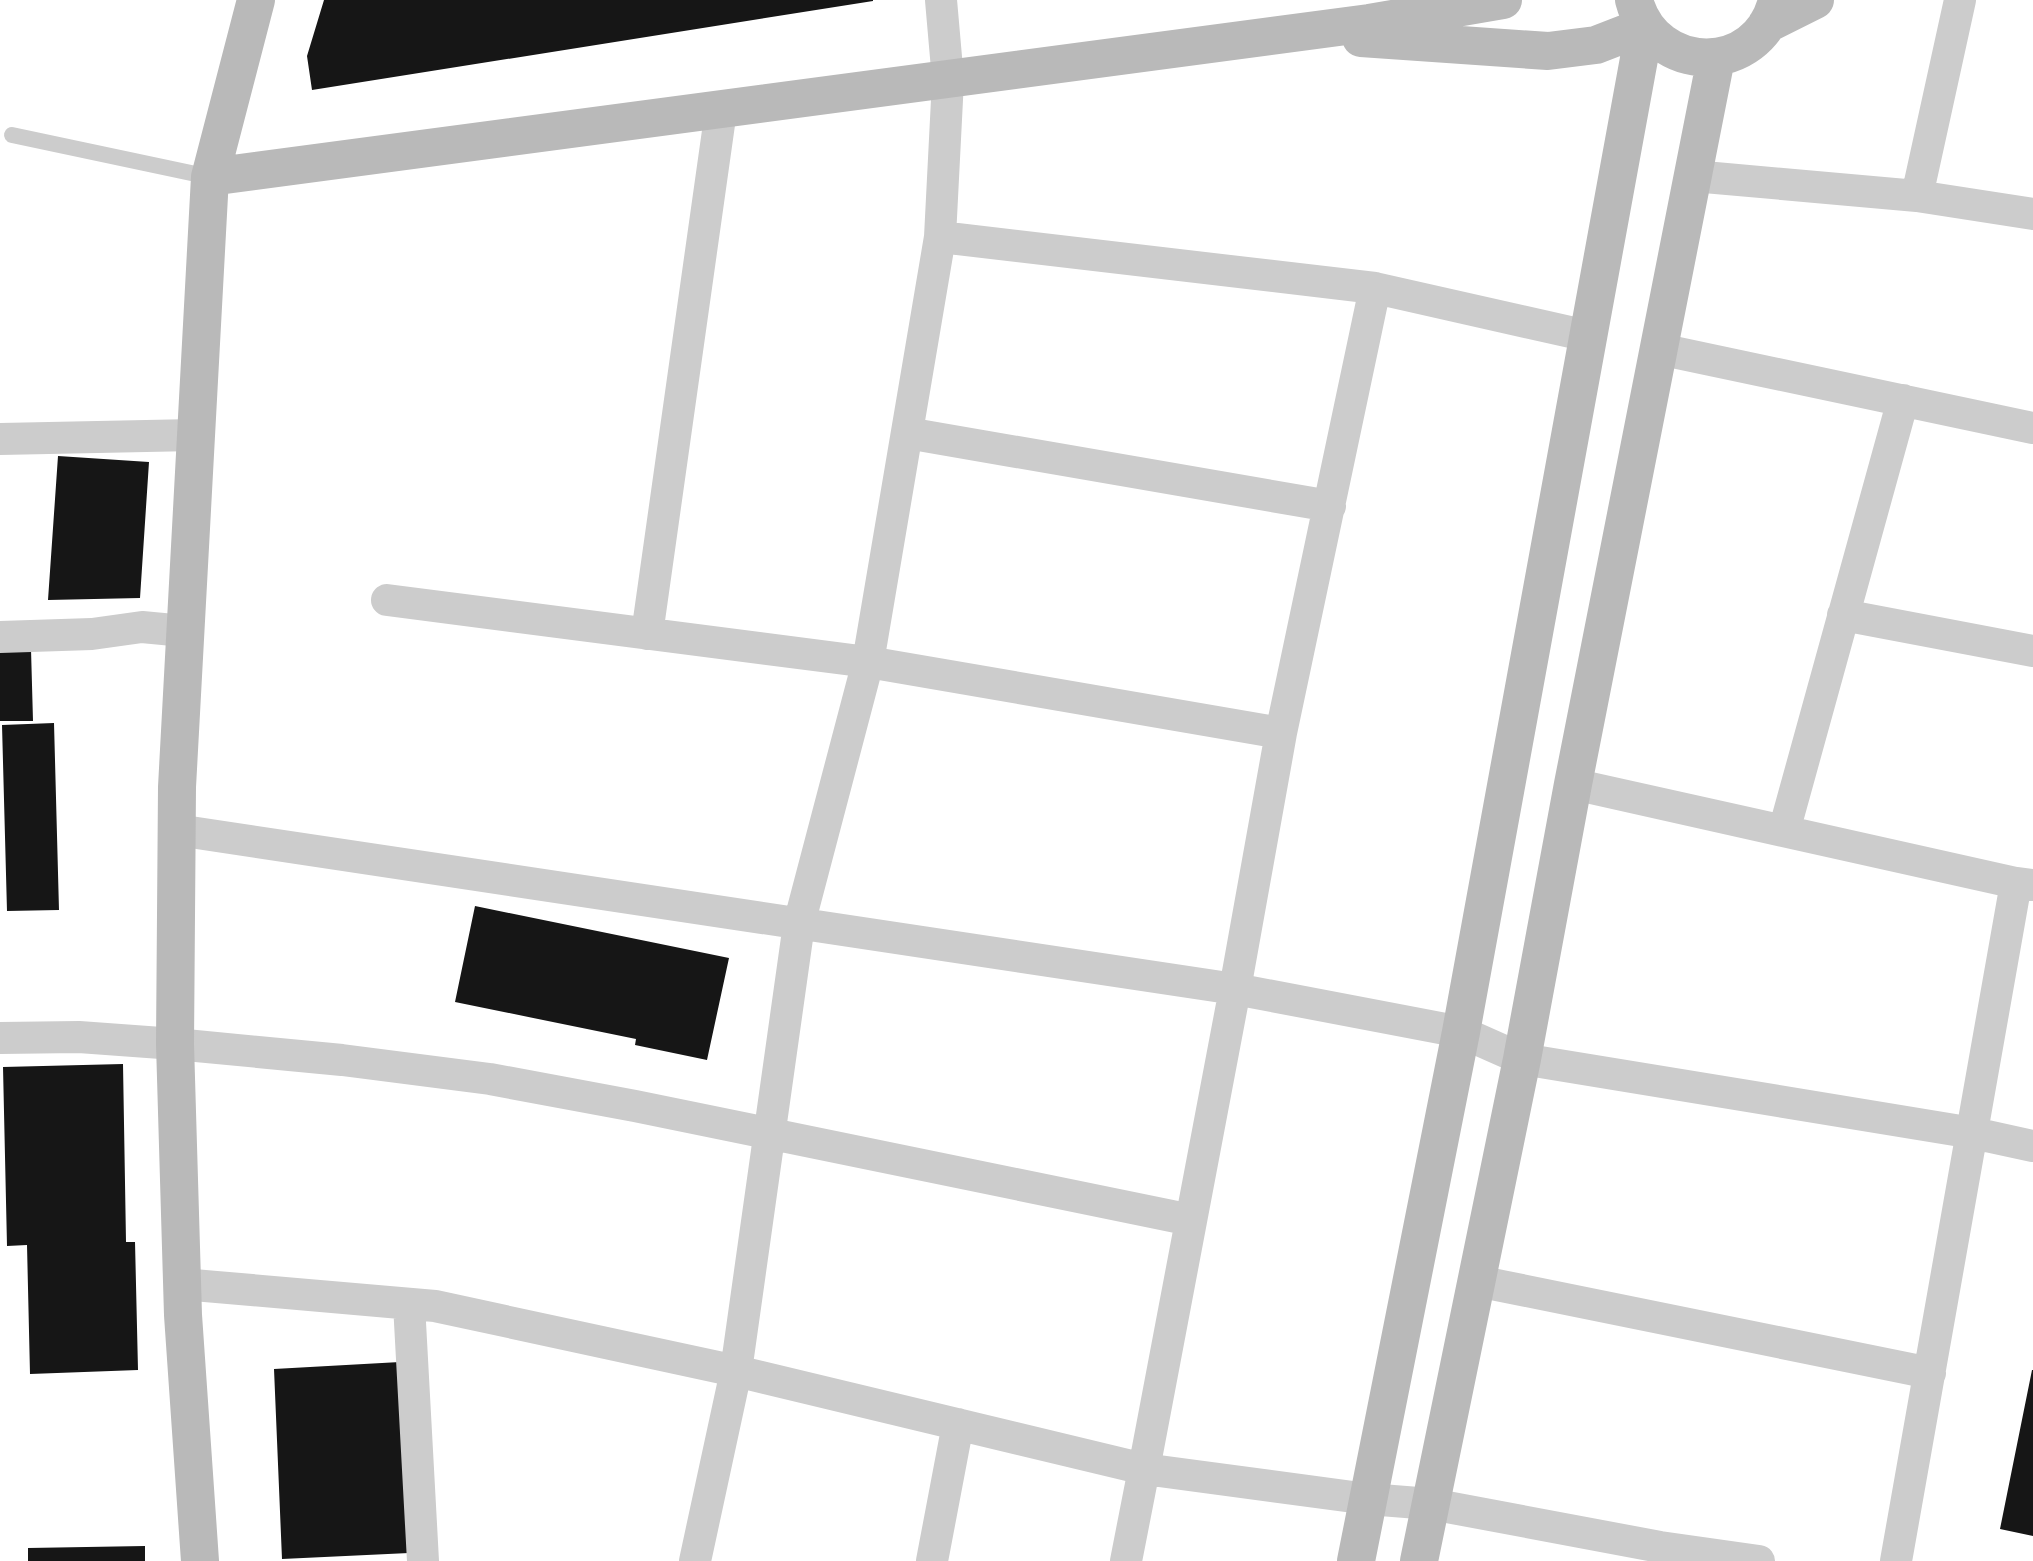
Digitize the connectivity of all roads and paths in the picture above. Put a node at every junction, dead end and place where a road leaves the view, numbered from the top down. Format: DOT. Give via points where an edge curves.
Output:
graph roads {
  1 [pos="256,0"];
  2 [pos="941,0"];
  3 [pos="1503,0"];
  4 [pos="1815,0"];
  5 [pos="1960,0"];
  6 [pos="1772,12"];
  7 [pos="1639,13"];
  8 [pos="1301,32"];
  9 [pos="1716,58"];
  10 [pos="948,80"];
  11 [pos="721,110"];
  12 [pos="12,135"];
  13 [pos="1693,176"];
  14 [pos="209,177"];
  15 [pos="1917,196"];
  16 [pos="2033,214"];
  17 [pos="940,237"];
  18 [pos="1376,288"];
  19 [pos="1588,336"];
  20 [pos="1659,349"];
  21 [pos="1903,401"];
  22 [pos="2033,428"];
  23 [pos="907,433"];
  24 [pos="195,435"];
  25 [pos="0,439"];
  26 [pos="1330,506"];
  27 [pos="387,600"];
  28 [pos="1843,615"];
  29 [pos="184,631"];
  30 [pos="647,634"];
  31 [pos="0,637"];
  32 [pos="2033,651"];
  33 [pos="868,662"];
  34 [pos="1281,733"];
  35 [pos="1573,784"];
  36 [pos="177,830"];
  37 [pos="1784,831"];
  38 [pos="2025,884"];
  39 [pos="799,923"];
  40 [pos="1235,989"];
  41 [pos="1461,1032"];
  42 [pos="0,1038"];
  43 [pos="176,1044"];
  44 [pos="1522,1059"];
  45 [pos="1973,1133"];
  46 [pos="768,1134"];
  47 [pos="2033,1146"];
  48 [pos="1191,1220"];
  49 [pos="1476,1281"];
  50 [pos="182,1284"];
  51 [pos="409,1304"];
  52 [pos="736,1371"];
  53 [pos="1930,1373"];
  54 [pos="958,1424"];
  55 [pos="1144,1469"];
  56 [pos="1368,1499"];
  57 [pos="1431,1504"];
  58 [pos="1659,1554"];
  59 [pos="200,1561"];
  60 [pos="423,1561"];
  61 [pos="695,1561"];
  62 [pos="932,1561"];
  63 [pos="1126,1561"];
  64 [pos="1356,1561"];
  65 [pos="1419,1561"];
  66 [pos="1759,1561"];
  67 [pos="1896,1561"];
  1 -- 14 [label="street"];
  2 -- 10 [label="street"];
  3 -- 8 [label="street"];
  4 -- 6 [label="street"];
  5 -- 15 [label="street"];
  6 -- 9 [label="street" via="1760,34 1740,50"];
  7 -- 8 [label="street" via="1596,45 1548,51"];
  7 -- 9 [label="street" via="1651,35 1669,50"];
  7 -- 19 [label="street"];
  8 -- 10 [label="street"];
  9 -- 13 [label="street"];
  10 -- 11 [label="street"];
  10 -- 17 [label="street"];
  11 -- 14 [label="street"];
  11 -- 30 [label="street"];
  12 -- 14 [label="lane"];
  13 -- 15 [label="street"];
  13 -- 20 [label="street"];
  14 -- 24 [label="street"];
  15 -- 16 [label="street"];
  17 -- 18 [label="street"];
  17 -- 23 [label="street"];
  18 -- 19 [label="street"];
  18 -- 26 [label="street"];
  19 -- 41 [label="street"];
  20 -- 21 [label="street"];
  20 -- 35 [label="street"];
  21 -- 22 [label="street"];
  21 -- 28 [label="street"];
  23 -- 26 [label="street"];
  23 -- 33 [label="street"];
  24 -- 25 [label="street"];
  24 -- 29 [label="street"];
  26 -- 34 [label="street"];
  27 -- 30 [label="street"];
  28 -- 32 [label="street"];
  28 -- 37 [label="street"];
  29 -- 31 [label="street" via="142,627"];
  29 -- 36 [label="street"];
  30 -- 33 [label="street"];
  33 -- 34 [label="street"];
  33 -- 39 [label="street"];
  34 -- 40 [label="street"];
  35 -- 37 [label="street"];
  35 -- 44 [label="street"];
  36 -- 39 [label="street"];
  36 -- 43 [label="street"];
  37 -- 38 [label="street"];
  38 -- 45 [label="street"];
  39 -- 40 [label="street"];
  39 -- 46 [label="street"];
  40 -- 41 [label="street"];
  40 -- 48 [label="street"];
  41 -- 44 [label="street"];
  41 -- 56 [label="street"];
  42 -- 43 [label="street" via="79,1037"];
  43 -- 46 [label="street" via="490,1079"];
  43 -- 50 [label="street"];
  44 -- 45 [label="street"];
  44 -- 49 [label="street"];
  45 -- 47 [label="street"];
  45 -- 53 [label="street"];
  46 -- 48 [label="street"];
  46 -- 52 [label="street"];
  48 -- 55 [label="street"];
  49 -- 53 [label="street"];
  49 -- 57 [label="street"];
  50 -- 51 [label="street"];
  50 -- 59 [label="street"];
  51 -- 52 [label="street"];
  51 -- 60 [label="street"];
  52 -- 54 [label="street"];
  52 -- 61 [label="street"];
  53 -- 67 [label="street"];
  54 -- 55 [label="street"];
  54 -- 62 [label="street"];
  55 -- 56 [label="street"];
  55 -- 63 [label="street"];
  56 -- 57 [label="street"];
  56 -- 64 [label="street"];
  57 -- 58 [label="street"];
  57 -- 65 [label="street"];
  58 -- 66 [label="street"];
}
